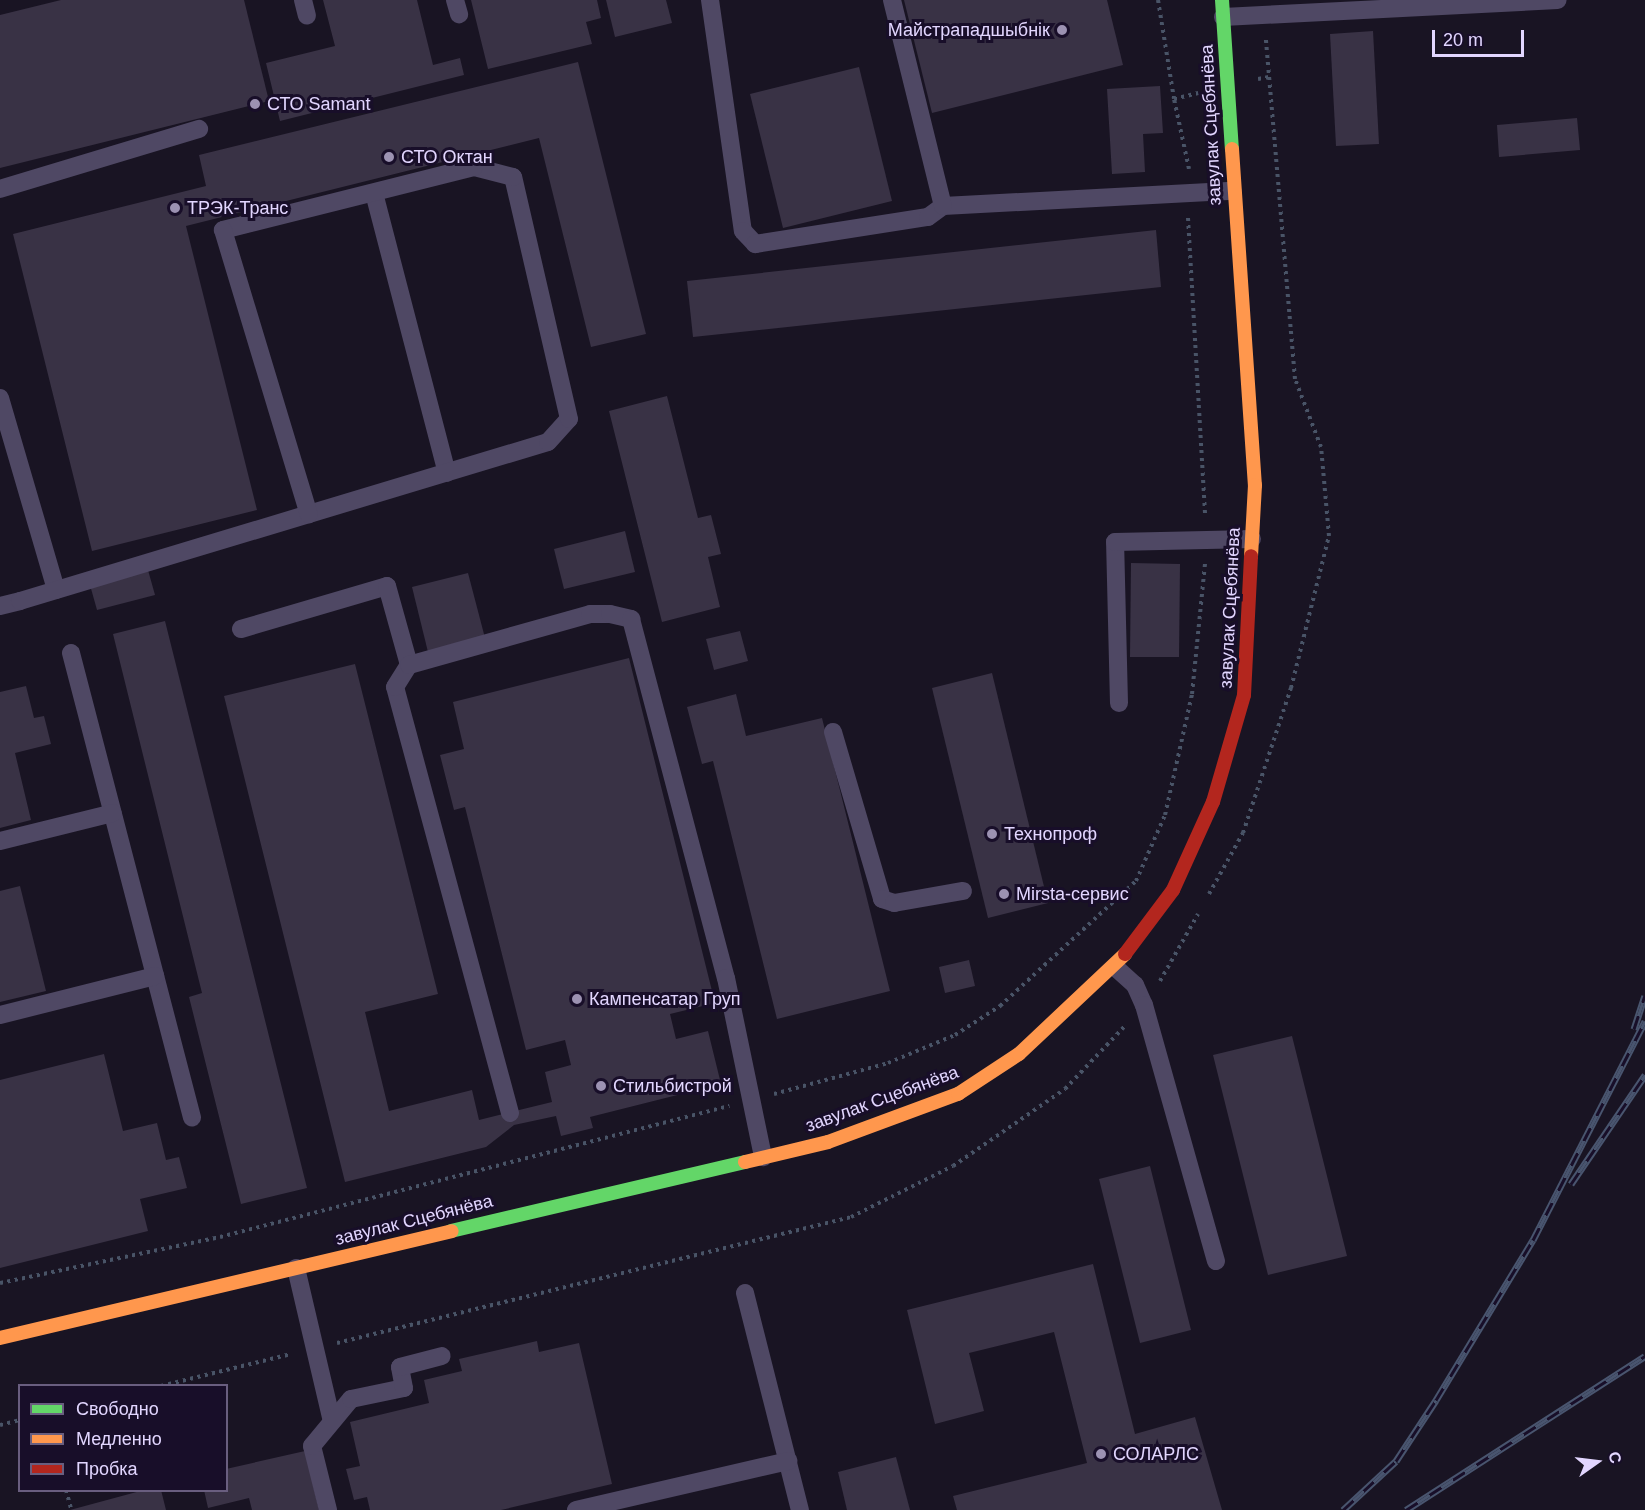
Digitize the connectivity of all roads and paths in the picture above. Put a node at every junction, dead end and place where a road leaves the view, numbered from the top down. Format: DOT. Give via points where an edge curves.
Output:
graph roads {
  1 [pos="710,0"];
  2 [pos="892,0"];
  3 [pos="1158,0"];
  4 [pos="1558,0"];
  5 [pos="1404,5"];
  6 [pos="1222,8"];
  7 [pos="1269,77"];
  8 [pos="1227,86"];
  9 [pos="1174,99"];
  10 [pos="199,129"];
  11 [pos="0,189"];
  12 [pos="1233,191"];
  13 [pos="374,193"];
  14 [pos="1186,194"];
  15 [pos="943,206"];
  16 [pos="0,398"];
  17 [pos="447,473"];
  18 [pos="309,514"];
  19 [pos="1252,539"];
  20 [pos="1207,541"];
  21 [pos="56,590"];
  22 [pos="0,606"];
  23 [pos="241,629"];
  24 [pos="71,653"];
  25 [pos="409,665"];
  26 [pos="1119,703"];
  27 [pos="833,732"];
  28 [pos="113,813"];
  29 [pos="0,841"];
  30 [pos="963,891"];
  31 [pos="1115,967"];
  32 [pos="155,976"];
  33 [pos="0,1015"];
  34 [pos="751,1100"];
  35 [pos="510,1113"];
  36 [pos="192,1118"];
  37 [pos="763,1157"];
  38 [pos="1216,1261"];
  39 [pos="296,1268"];
  40 [pos="0,1283"];
  41 [pos="745,1293"];
  42 [pos="0,1338"];
  43 [pos="442,1356"];
  44 [pos="18,1420"];
  45 [pos="332,1421"];
  46 [pos="0,1425"];
  47 [pos="788,1461"];
  48 [pos="66,1492"];
  49 [pos="652,1501"];
  50 [pos="71,1509"];
  51 [pos="327,1510"];
  52 [pos="576,1510"];
  53 [pos="800,1510"];
  1 -- 15 [label="lane" via="743,231 755,244 928,217"];
  2 -- 15 [label="lane"];
  3 -- 9 [label="path"];
  4 -- 5 [label="lane"];
  5 -- 6 [label="lane"];
  6 -- 8 [label="street, завулак Сцебянёва"];
  7 -- 8 [label="path"];
  8 -- 9 [label="path"];
  8 -- 12 [label="street, завулак Сцебянёва"];
  9 -- 14 [label="path" via="1189,162"];
  10 -- 11 [label="lane"];
  12 -- 14 [label="lane"];
  12 -- 19 [label="street, завулак Сцебянёва" via="1255,485"];
  13 -- 17 [label="lane"];
  13 -- 17 [label="lane" via="474,167 513,177 568,419 548,442"];
  13 -- 18 [label="lane" via="223,230"];
  14 -- 15 [label="lane"];
  14 -- 20 [label="path"];
  16 -- 21 [label="lane"];
  17 -- 18 [label="lane"];
  18 -- 21 [label="lane"];
  19 -- 20 [label="lane"];
  19 -- 31 [label="street, завулак Сцебянёва" via="1244,695 1213,802 1173,890"];
  20 -- 26 [label="lane" via="1115,542"];
  20 -- 34 [label="path" via="1192,694 1166,815 1136,881 1000,1006 955,1035 888,1063"];
  21 -- 22 [label="lane"];
  23 -- 25 [label="lane" via="387,586"];
  24 -- 28 [label="lane"];
  25 -- 34 [label="lane" via="590,614 631,619 726,978"];
  25 -- 35 [label="lane" via="395,687"];
  27 -- 30 [label="lane" via="882,899 894,903"];
  28 -- 29 [label="lane"];
  28 -- 32 [label="lane"];
  31 -- 37 [label="street, завулак Сцебянёва" via="1019,1054 958,1094 828,1142"];
  31 -- 38 [label="lane" via="1135,985 1144,1005"];
  32 -- 33 [label="lane"];
  32 -- 36 [label="lane"];
  34 -- 37 [label="lane"];
  34 -- 40 [label="path" via="219,1237"];
  37 -- 39 [label="street, завулак Сцебянёва"];
  39 -- 42 [label="street, завулак Сцебянёва"];
  39 -- 45 [label="lane"];
  41 -- 47 [label="lane"];
  43 -- 45 [label="lane" via="400,1367 404,1389 351,1399"];
  44 -- 46 [label="path"];
  45 -- 51 [label="lane" via="312,1446"];
  47 -- 49 [label="lane"];
  47 -- 53 [label="lane"];
  48 -- 50 [label="path"];
  49 -- 52 [label="lane"];
}
